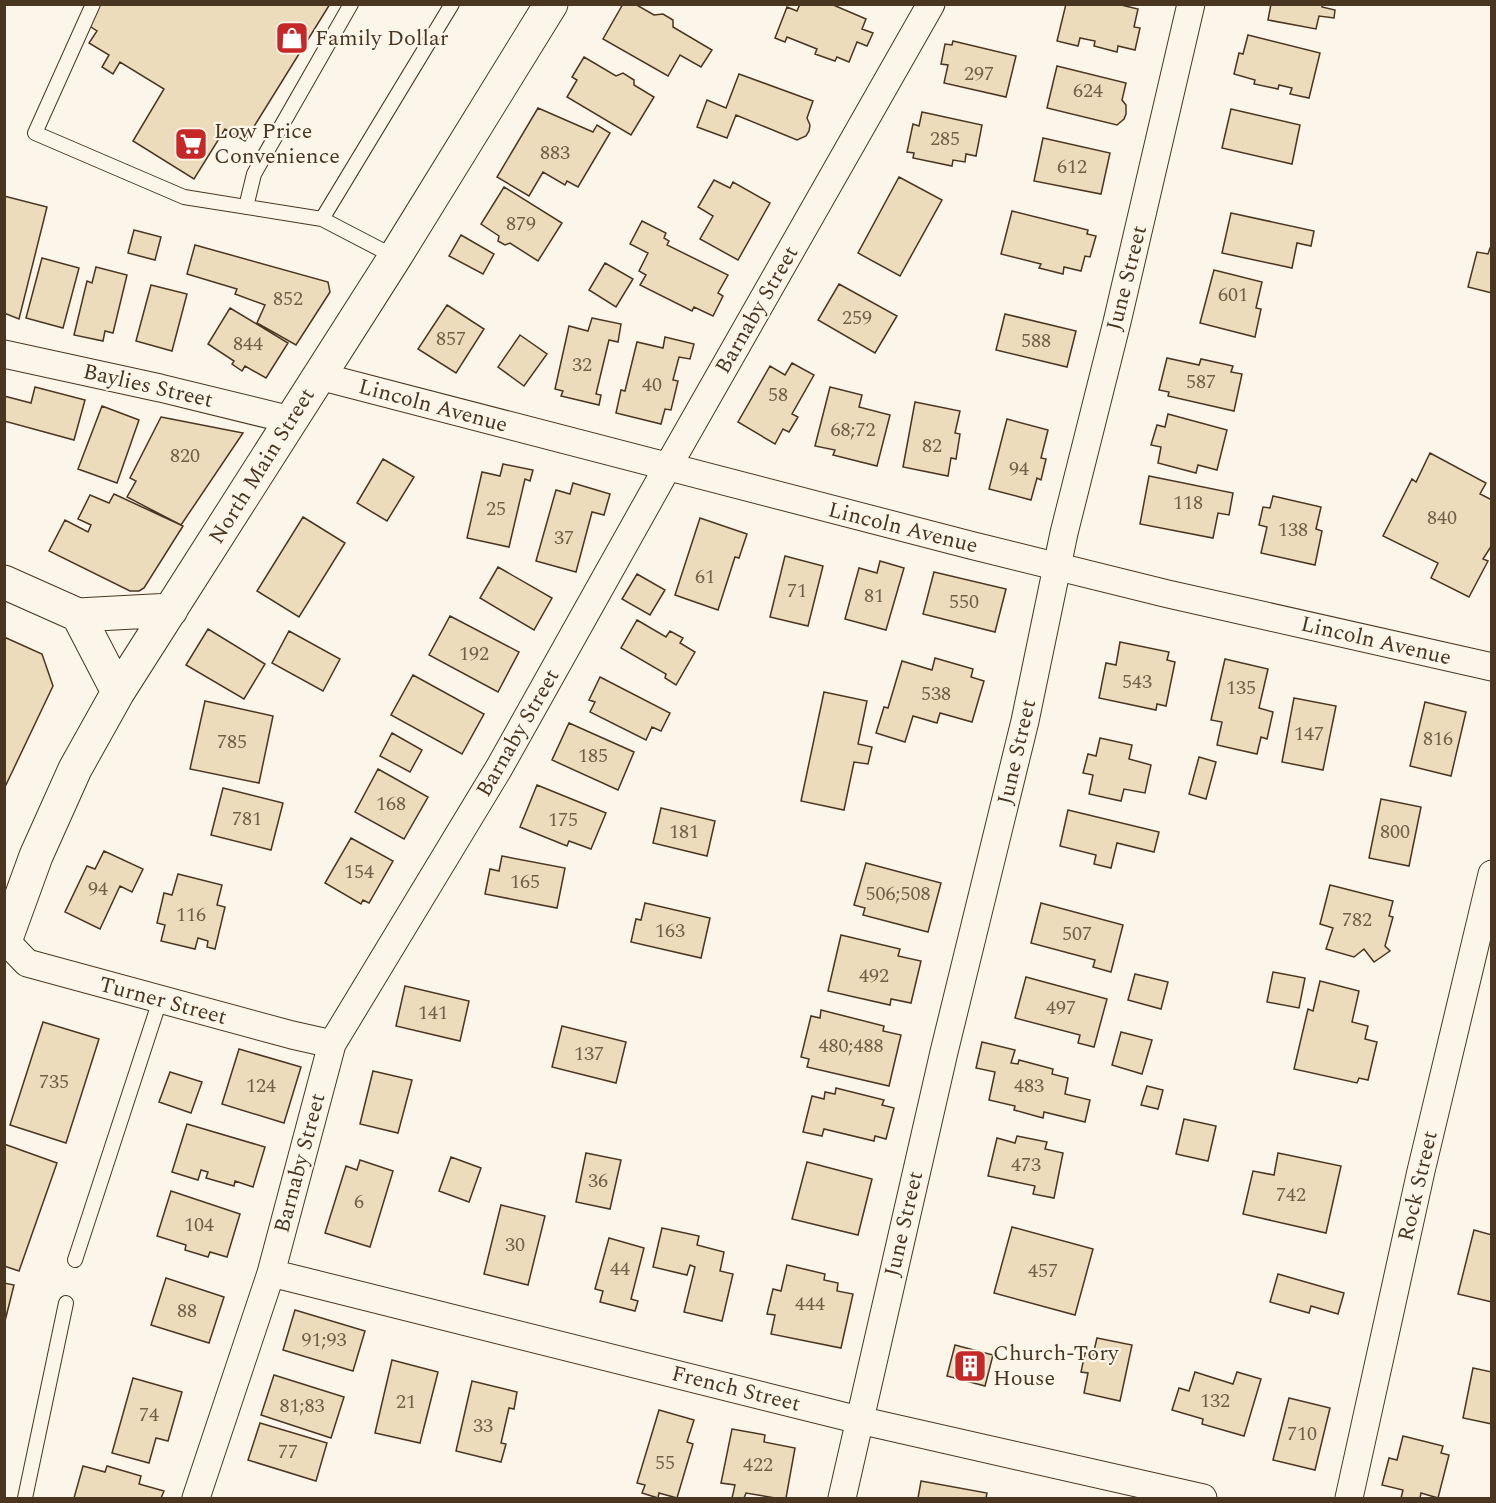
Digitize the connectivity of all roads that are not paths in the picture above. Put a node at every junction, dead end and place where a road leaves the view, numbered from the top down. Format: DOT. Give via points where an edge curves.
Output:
graph roads {
  1 [pos="93,4"];
  2 [pos="351,4"];
  3 [pos="452,4"];
  4 [pos="551,4"];
  5 [pos="931,4"];
  6 [pos="1191,4"];
  7 [pos="246,207"];
  8 [pos="322,219"];
  9 [pos="395,257"];
  10 [pos="4,354"];
  11 [pos="319,376"];
  12 [pos="291,420"];
  13 [pos="667,468"];
  14 [pos="1057,567"];
  15 [pos="4,582"];
  16 [pos="171,610"];
  17 [pos="78,615"];
  18 [pos="1491,667"];
  19 [pos="118,692"];
  20 [pos="1491,874"];
  21 [pos="5,941"];
  22 [pos="160,1000"];
  23 [pos="332,1044"];
  24 [pos="75,1260"];
  25 [pos="271,1273"];
  26 [pos="66,1303"];
  27 [pos="860,1420"];
  28 [pos="25,1498"];
  29 [pos="196,1498"];
  30 [pos="842,1498"];
  31 [pos="1203,1498"];
  32 [pos="1349,1498"];
  1 -- 7 [label="lane" via="35,133 184,197"];
  2 -- 7 [label="lane" via="255,174"];
  3 -- 8 [label="lane"];
  4 -- 9 [label="main road, North Main Street"];
  5 -- 13 [label="street, Barnaby Street"];
  6 -- 14 [label="street, June Street"];
  7 -- 8 [label="lane"];
  8 -- 9 [label="lane"];
  9 -- 11 [label="main road, North Main Street"];
  10 -- 12 [label="street, Baylies Street"];
  11 -- 12 [label="main road, North Main Street"];
  11 -- 13 [label="street, Lincoln Avenue"];
  12 -- 16 [label="main road, North Main Street"];
  13 -- 14 [label="street, Lincoln Avenue"];
  13 -- 23 [label="street, Barnaby Street" via="499,768"];
  14 -- 18 [label="street, Lincoln Avenue"];
  14 -- 27 [label="street, June Street" via="1025,721"];
  15 -- 17 [label="main road"];
  16 -- 17 [label="main road"];
  16 -- 19 [label="main road, North Main Street"];
  17 -- 19 [label="main road"];
  19 -- 21 [label="main road, North Main Street" via="75,769 36,856"];
  20 -- 32 [label="street, Rock Street"];
  21 -- 22 [label="street, Turner Street" via="27,963"];
  22 -- 23 [label="street, Turner Street"];
  22 -- 24 [label="lane"];
  23 -- 25 [label="street, Barnaby Street"];
  25 -- 27 [label="street, French Street"];
  25 -- 29 [label="street, Barnaby Street"];
  26 -- 28 [label="lane"];
  27 -- 30 [label="street, June Street"];
  27 -- 31 [label="street, French Street"];
}
